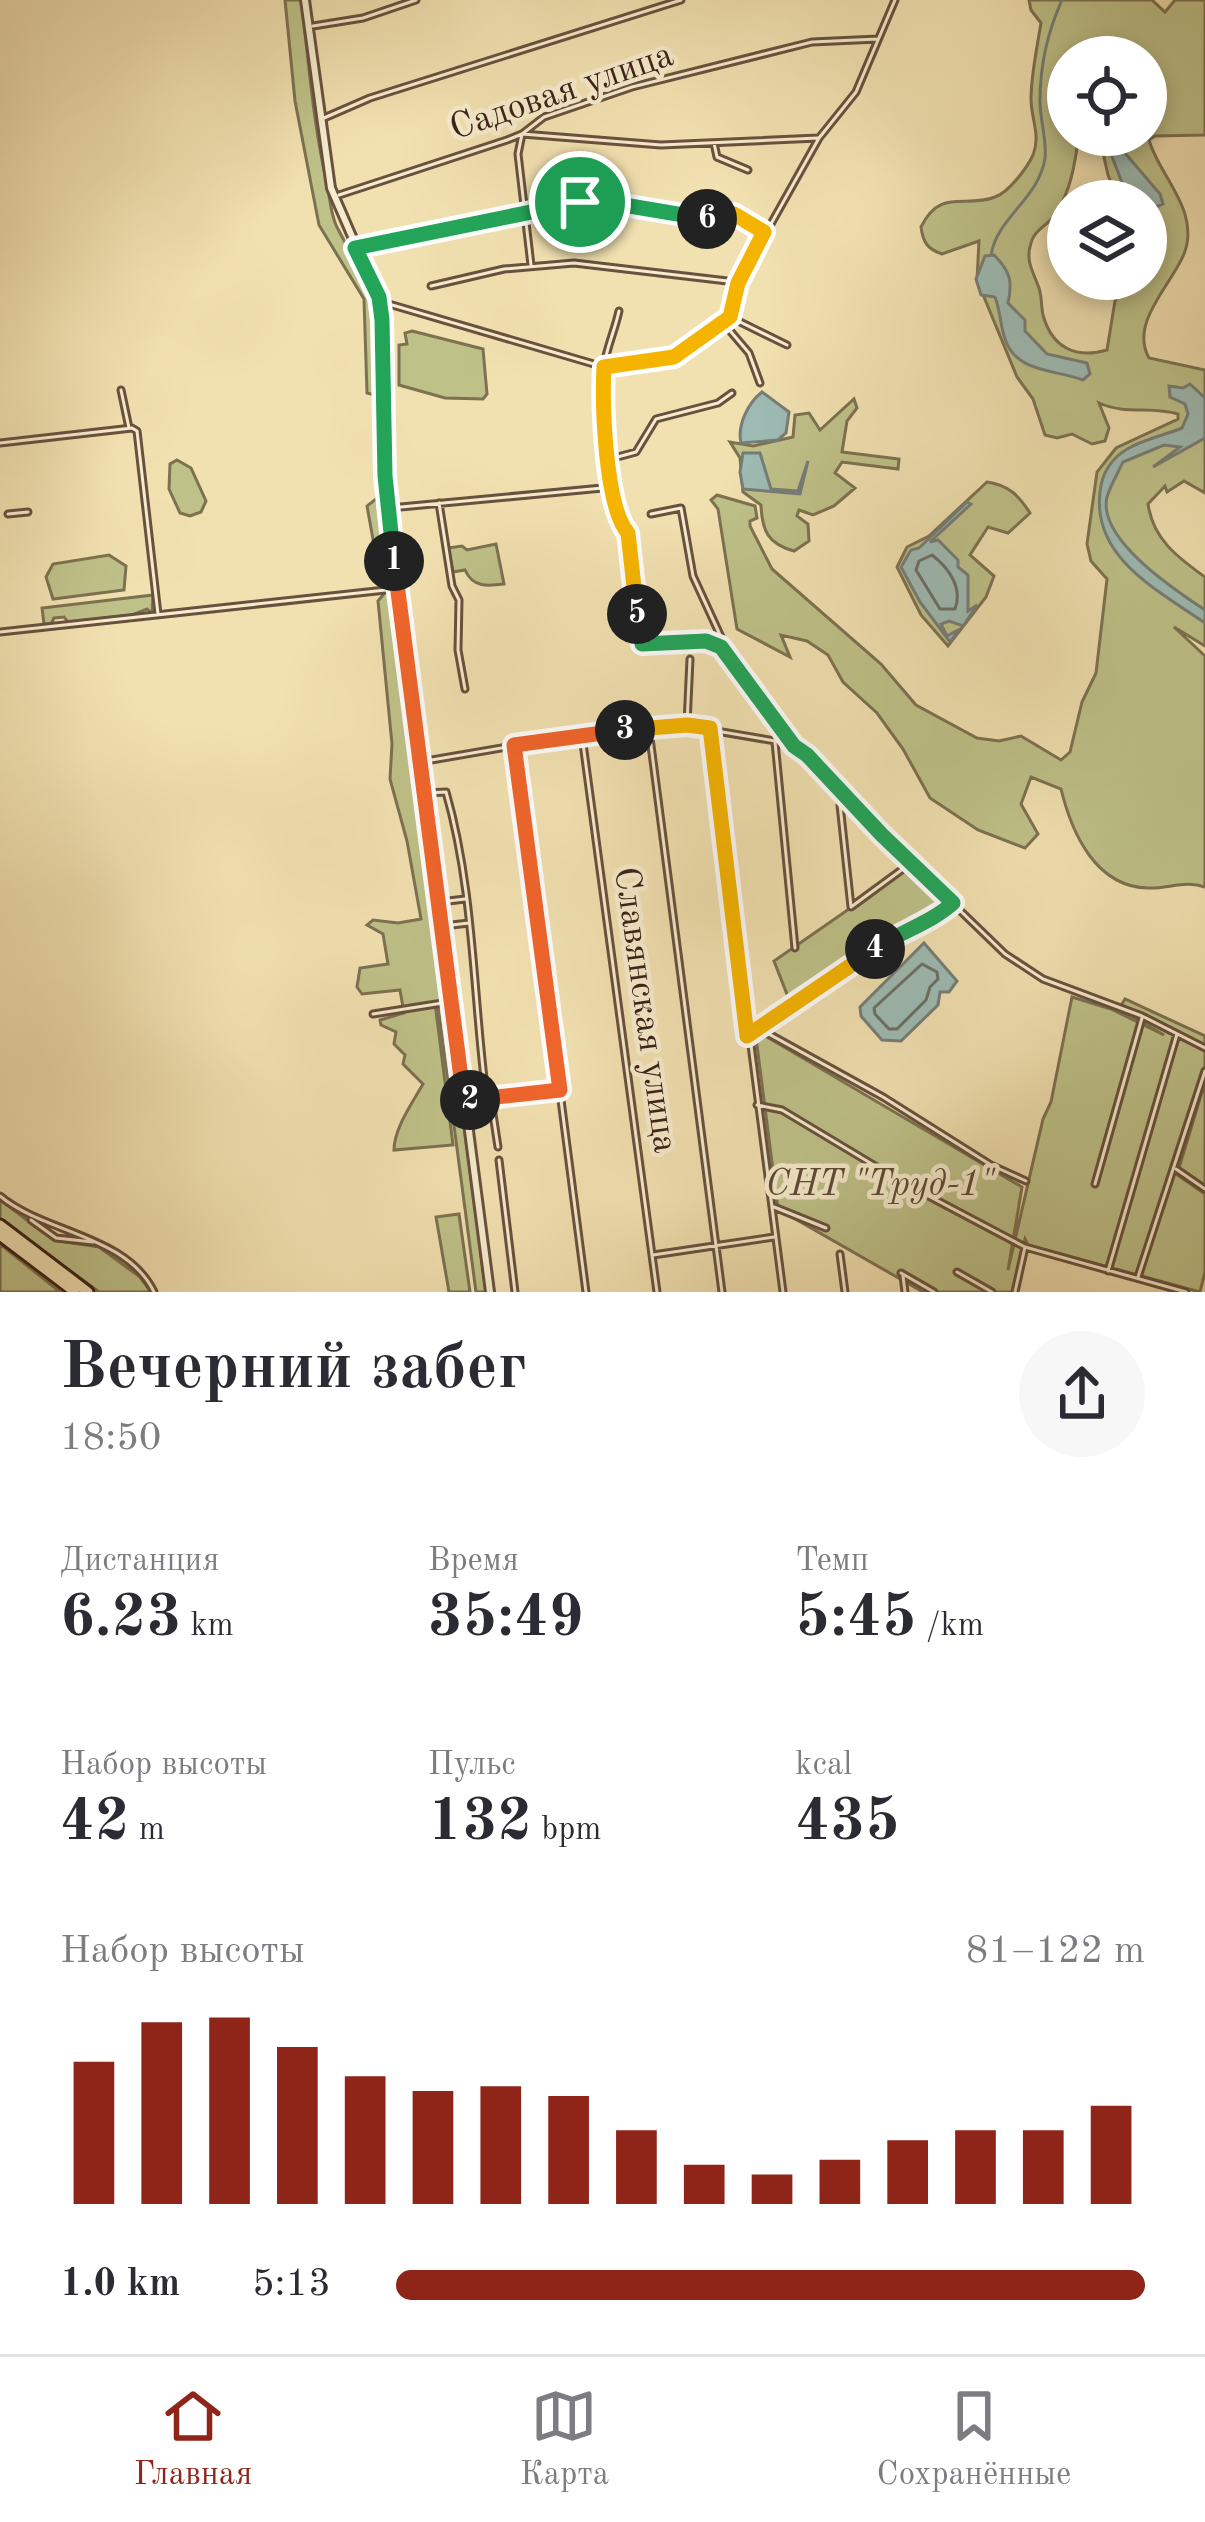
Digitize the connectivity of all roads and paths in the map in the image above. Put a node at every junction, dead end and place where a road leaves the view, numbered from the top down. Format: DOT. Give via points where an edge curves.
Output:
graph roads {
  1 [pos="305,0"];
  2 [pos="416,0"];
  3 [pos="681,0"];
  4 [pos="895,0"];
  5 [pos="309,26"];
  6 [pos="880,39"];
  7 [pos="320,120"];
  8 [pos="522,134"];
  9 [pos="819,138"];
  10 [pos="713,141"];
  11 [pos="748,170"];
  12 [pos="334,197"];
  13 [pos="524,211"];
  14 [pos="764,232"];
  15 [pos="355,248"];
  16 [pos="531,265"];
  17 [pos="738,283"];
  18 [pos="431,286"];
  19 [pos="380,301"];
  20 [pos="620,311"];
  21 [pos="730,317"];
  22 [pos="725,324"];
  23 [pos="787,345"];
  24 [pos="604,367"];
  25 [pos="760,383"];
  26 [pos="121,390"];
  27 [pos="732,393"];
  28 [pos="129,428"];
  29 [pos="0,443"];
  30 [pos="609,460"];
  31 [pos="613,487"];
  32 [pos="439,502"];
  33 [pos="388,508"];
  34 [pos="28,512"];
  35 [pos="8,514"];
  36 [pos="651,514"];
  37 [pos="397,589"];
  38 [pos="159,616"];
  39 [pos="0,632"];
  40 [pos="721,647"];
  41 [pos="690,659"];
  42 [pos="465,689"];
  43 [pos="687,725"];
  44 [pos="649,728"];
  45 [pos="710,728"];
  46 [pos="582,734"];
  47 [pos="775,740"];
  48 [pos="514,745"];
  49 [pos="794,746"];
  50 [pos="419,762"];
  51 [pos="424,793"];
  52 [pos="845,796"];
  53 [pos="911,862"];
  54 [pos="465,899"];
  55 [pos="438,903"];
  56 [pos="953,903"];
  57 [pos="469,922"];
  58 [pos="441,926"];
  59 [pos="795,948"];
  60 [pos="451,1002"];
  61 [pos="373,1014"];
  62 [pos="1142,1016"];
  63 [pos="758,1028"];
  64 [pos="1178,1033"];
  65 [pos="747,1036"];
  66 [pos="1205,1048"];
  67 [pos="1205,1071"];
  68 [pos="560,1090"];
  69 [pos="489,1097"];
  70 [pos="464,1101"];
  71 [pos="757,1105"];
  72 [pos="498,1147"];
  73 [pos="499,1160"];
  74 [pos="1174,1168"];
  75 [pos="1026,1180"];
  76 [pos="1094,1184"];
  77 [pos="1205,1189"];
  78 [pos="0,1196"];
  79 [pos="772,1208"];
  80 [pos="24,1215"];
  81 [pos="0,1225"];
  82 [pos="826,1228"];
  83 [pos="0,1235"];
  84 [pos="776,1236"];
  85 [pos="99,1243"];
  86 [pos="716,1246"];
  87 [pos="1025,1247"];
  88 [pos="840,1254"];
  89 [pos="652,1256"];
  90 [pos="1108,1271"];
  91 [pos="957,1272"];
  92 [pos="1137,1279"];
  93 [pos="75,1292"];
  94 [pos="88,1292"];
  95 [pos="154,1292"];
  96 [pos="490,1292"];
  97 [pos="515,1292"];
  98 [pos="586,1292"];
  99 [pos="657,1292"];
  100 [pos="722,1292"];
  101 [pos="783,1292"];
  102 [pos="844,1292"];
  103 [pos="905,1292"];
  104 [pos="934,1292"];
  105 [pos="992,1292"];
  106 [pos="1015,1292"];
  107 [pos="1186,1292"];
  1 -- 5 [label="street"];
  2 -- 5 [label="street"];
  3 -- 7 [label="street"];
  4 -- 6 [label="street"];
  5 -- 7 [label="street"];
  6 -- 8 [label="street, Садовая улица" via="812,42 632,87 544,117"];
  6 -- 9 [label="street" via="856,92"];
  7 -- 12 [label="street"];
  8 -- 10 [label="street" via="642,145"];
  8 -- 12 [label="street, Садовая улица"];
  8 -- 13 [label="street"];
  9 -- 10 [label="street"];
  9 -- 14 [label="street"];
  10 -- 11 [label="street" via="717,158"];
  12 -- 15 [label="street"];
  13 -- 14 [label="street" via="602,202 714,220 734,214"];
  13 -- 15 [label="street"];
  13 -- 16 [label="street"];
  14 -- 17 [label="street"];
  15 -- 19 [label="street"];
  16 -- 17 [label="street" via="590,264"];
  16 -- 18 [label="street"];
  17 -- 21 [label="street"];
  19 -- 24 [label="street"];
  19 -- 33 [label="street"];
  20 -- 24 [label="street"];
  21 -- 22 [label="street"];
  21 -- 23 [label="street"];
  22 -- 24 [label="street" via="674,357"];
  22 -- 25 [label="street"];
  24 -- 30 [label="street"];
  26 -- 28 [label="street"];
  27 -- 30 [label="street" via="656,419 637,452"];
  28 -- 29 [label="street"];
  28 -- 38 [label="street" via="137,431"];
  30 -- 31 [label="street"];
  31 -- 32 [label="street"];
  31 -- 40 [label="street" via="628,533 642,644"];
  32 -- 33 [label="street"];
  32 -- 42 [label="street" via="459,600"];
  33 -- 37 [label="street"];
  34 -- 35 [label="street"];
  36 -- 40 [label="street" via="681,508 692,571"];
  37 -- 38 [label="street"];
  37 -- 50 [label="street"];
  38 -- 39 [label="street"];
  40 -- 49 [label="street"];
  41 -- 43 [label="street"];
  43 -- 44 [label="street"];
  43 -- 45 [label="street"];
  44 -- 46 [label="street"];
  44 -- 86 [label="street"];
  45 -- 47 [label="street"];
  45 -- 65 [label="street"];
  46 -- 48 [label="street"];
  46 -- 89 [label="street, Славянская улица"];
  47 -- 49 [label="street"];
  47 -- 59 [label="street"];
  48 -- 50 [label="street"];
  48 -- 68 [label="street"];
  49 -- 52 [label="street"];
  50 -- 51 [label="street"];
  51 -- 54 [label="street" via="447,794"];
  51 -- 55 [label="street"];
  52 -- 53 [label="street"];
  52 -- 53 [label="street" via="839,805 851,908"];
  53 -- 56 [label="street"];
  54 -- 55 [label="street"];
  54 -- 57 [label="street"];
  55 -- 58 [label="street"];
  56 -- 62 [label="street" via="1043,979"];
  56 -- 63 [label="street"];
  57 -- 58 [label="street"];
  57 -- 69 [label="street"];
  58 -- 60 [label="street"];
  60 -- 61 [label="street"];
  60 -- 70 [label="street"];
  62 -- 64 [label="street"];
  62 -- 76 [label="street"];
  63 -- 65 [label="street"];
  63 -- 75 [label="street"];
  64 -- 66 [label="street"];
  64 -- 90 [label="street"];
  65 -- 71 [label="street"];
  67 -- 74 [label="street"];
  68 -- 69 [label="street"];
  68 -- 98 [label="street"];
  69 -- 70 [label="street"];
  69 -- 72 [label="street"];
  70 -- 96 [label="street"];
  71 -- 79 [label="street"];
  71 -- 87 [label="street" via="782,1110"];
  73 -- 97 [label="street"];
  74 -- 77 [label="street"];
  74 -- 92 [label="street"];
  78 -- 80 [label="street"];
  79 -- 82 [label="street"];
  79 -- 84 [label="street"];
  80 -- 85 [label="street"];
  80 -- 85 [label="street" via="56,1238"];
  81 -- 94 [label="highway"];
  83 -- 93 [label="highway"];
  84 -- 86 [label="street"];
  84 -- 101 [label="street"];
  85 -- 95 [label="street"];
  86 -- 89 [label="street"];
  86 -- 100 [label="street"];
  87 -- 90 [label="street"];
  87 -- 106 [label="street"];
  88 -- 102 [label="street"];
  89 -- 99 [label="street, Славянская улица"];
  90 -- 92 [label="street"];
  91 -- 105 [label="street"];
  92 -- 107 [label="street"];
  103 -- 104 [label="street" via="902,1273"];
}
